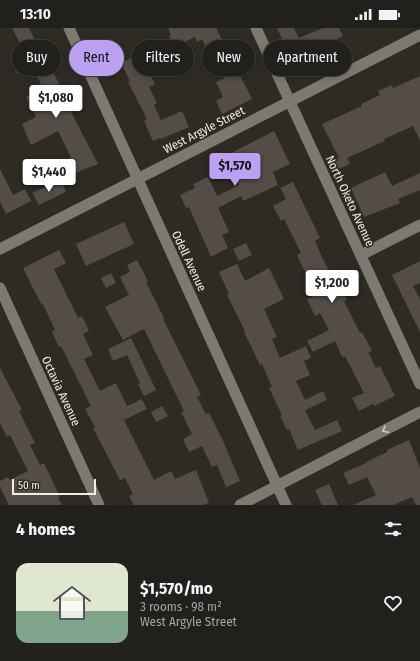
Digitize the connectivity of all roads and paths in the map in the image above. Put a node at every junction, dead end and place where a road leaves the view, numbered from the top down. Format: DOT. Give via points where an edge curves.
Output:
graph roads {
  1 [pos="69,28"];
  2 [pos="256,28"];
  3 [pos="420,35"];
  4 [pos="290,102"];
  5 [pos="137,179"];
  6 [pos="420,225"];
  7 [pos="0,249"];
  8 [pos="361,255"];
  9 [pos="0,288"];
  10 [pos="420,384"];
  11 [pos="420,412"];
  12 [pos="278,486"];
  13 [pos="99,505"];
  14 [pos="240,505"];
  15 [pos="286,505"];
  1 -- 5 [label="street, Odell Avenue"];
  2 -- 4 [label="street, North Oketo Avenue"];
  3 -- 4 [label="street, West Argyle Street"];
  4 -- 5 [label="street, West Argyle Street"];
  4 -- 8 [label="street, North Oketo Avenue"];
  5 -- 7 [label="street, West Argyle Street"];
  5 -- 12 [label="street, Odell Avenue"];
  6 -- 8 [label="street"];
  8 -- 10 [label="street, North Oketo Avenue"];
  9 -- 13 [label="street, Octavia Avenue"];
  11 -- 12 [label="street, one-way"];
  12 -- 14 [label="street"];
  12 -- 15 [label="street, Odell Avenue"];
}
